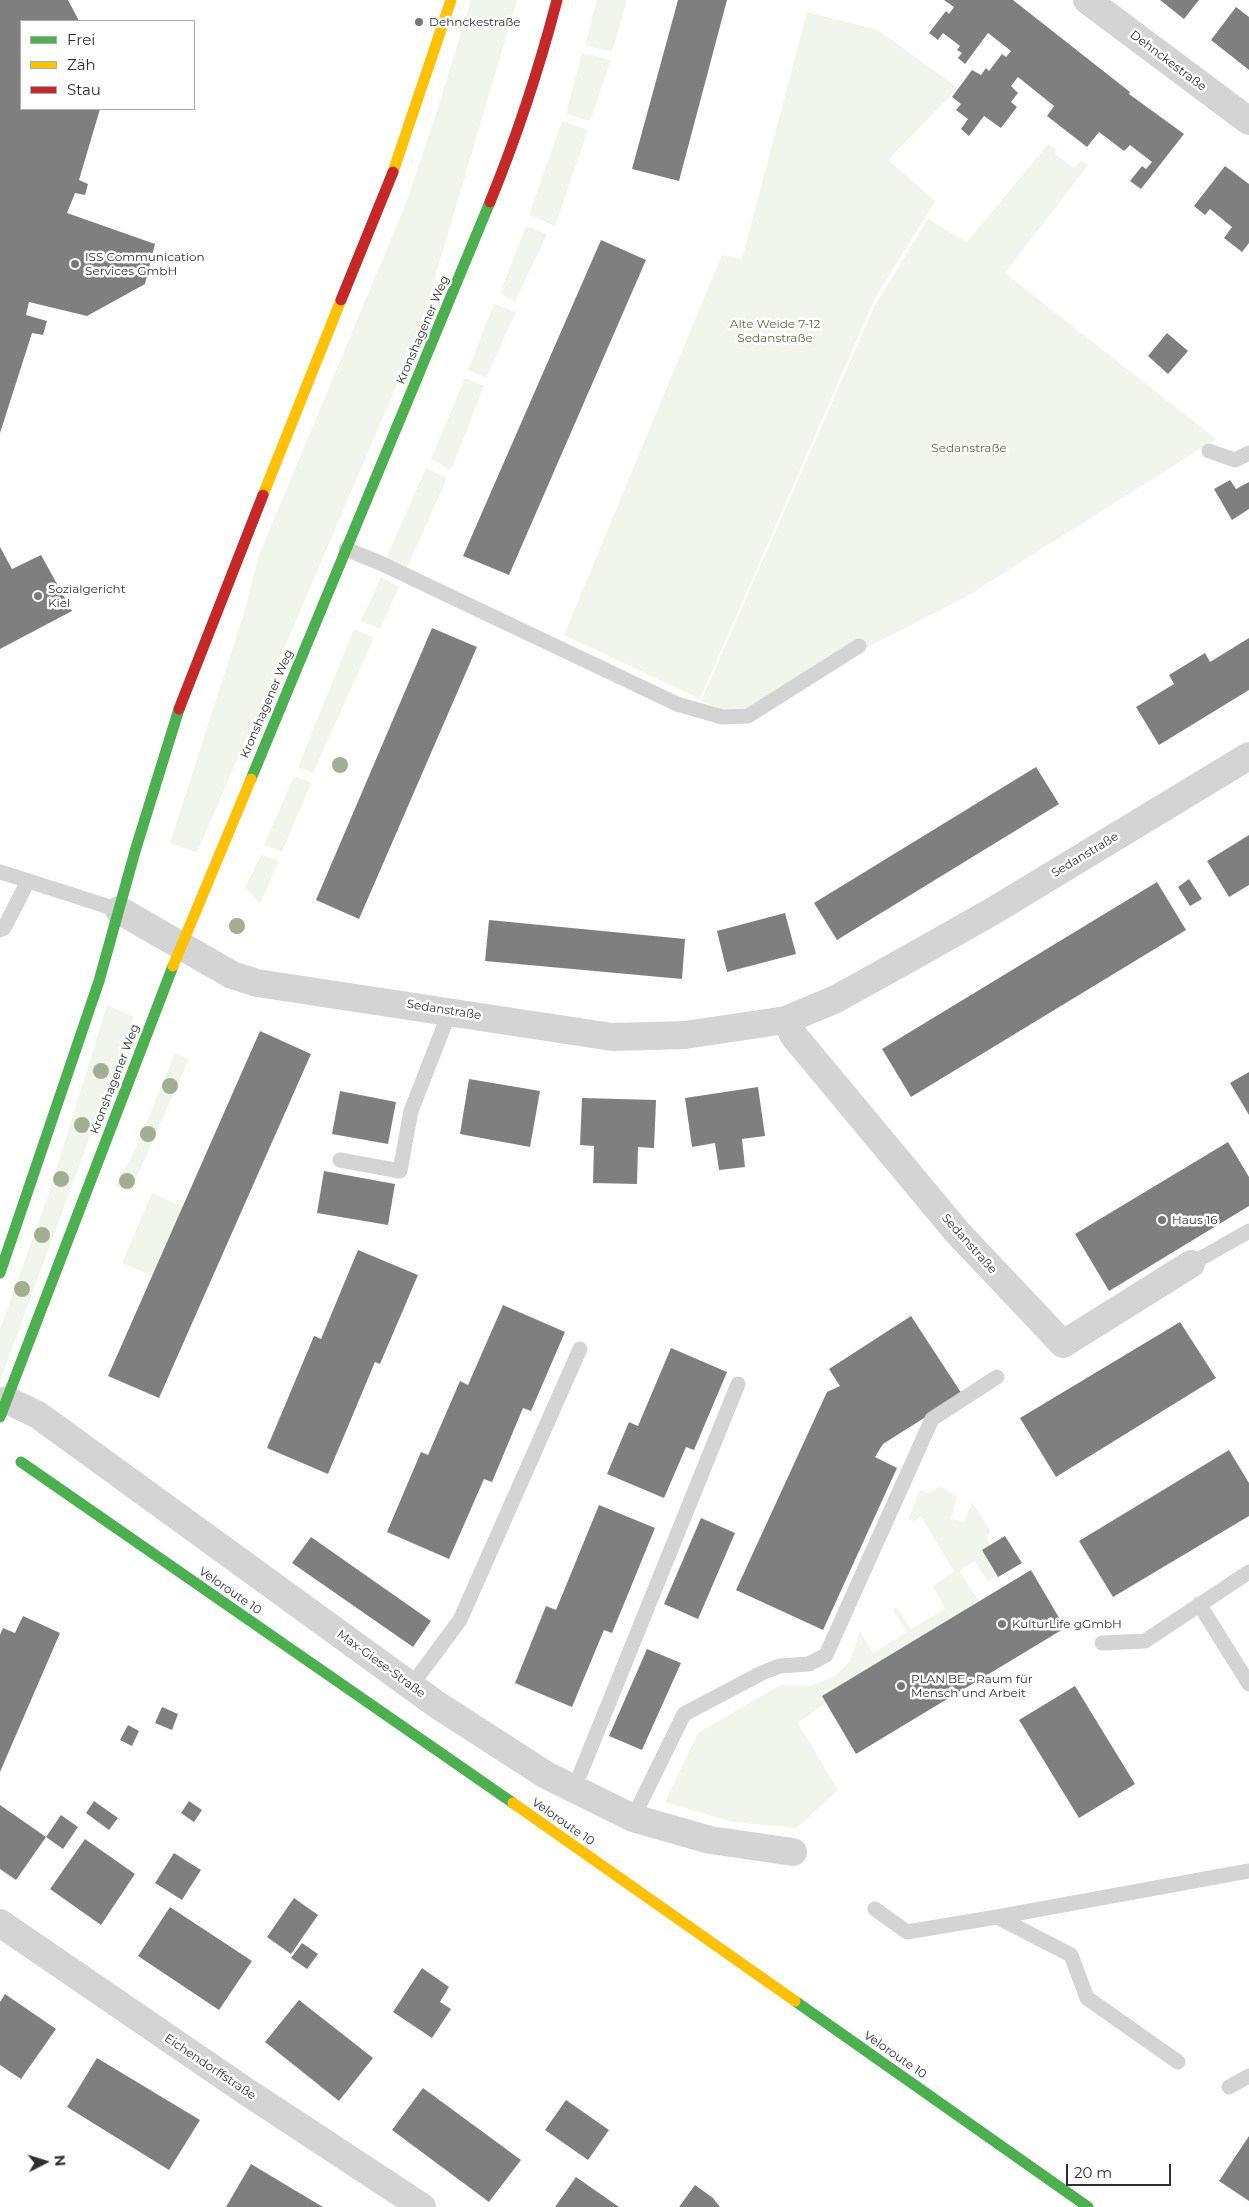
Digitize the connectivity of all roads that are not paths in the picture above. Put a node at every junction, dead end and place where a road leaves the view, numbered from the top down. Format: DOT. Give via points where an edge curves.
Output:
graph roads {
  1 [pos="451,0"];
  2 [pos="557,0"];
  3 [pos="1087,0"];
  4 [pos="1249,121"];
  5 [pos="1209,452"];
  6 [pos="1249,454"];
  7 [pos="346,550"];
  8 [pos="859,646"];
  9 [pos="1249,756"];
  10 [pos="0,872"];
  11 [pos="28,881"];
  12 [pos="119,910"];
  13 [pos="0,930"];
  14 [pos="181,946"];
  15 [pos="450,1011"];
  16 [pos="786,1020"];
  17 [pos="340,1160"];
  18 [pos="1249,1231"];
  19 [pos="1191,1264"];
  20 [pos="0,1273"];
  21 [pos="580,1349"];
  22 [pos="997,1377"];
  23 [pos="738,1384"];
  24 [pos="4,1408"];
  25 [pos="21,1462"];
  26 [pos="1249,1572"];
  27 [pos="1200,1604"];
  28 [pos="1102,1642"];
  29 [pos="1249,1684"];
  30 [pos="411,1686"];
  31 [pos="574,1789"];
  32 [pos="633,1818"];
  33 [pos="792,1852"];
  34 [pos="1249,1871"];
  35 [pos="875,1908"];
  36 [pos="996,1917"];
  37 [pos="0,1924"];
  38 [pos="1178,2062"];
  39 [pos="1249,2076"];
  40 [pos="1229,2087"];
  41 [pos="422,2207"];
  42 [pos="1088,2207"];
  1 -- 12 [label="main road" via="402,148 185,692"];
  2 -- 7 [label="main road, Kronshagener Weg" via="544,51 508,158"];
  3 -- 4 [label="street, Dehnckestraße"];
  5 -- 6 [label="lane" via="1234,460"];
  7 -- 8 [label="lane" via="678,704 722,717 748,716"];
  7 -- 14 [label="main road, Kronshagener Weg"];
  9 -- 16 [label="street, Sedanstraße" via="926,949 836,999"];
  10 -- 11 [label="lane"];
  11 -- 12 [label="lane"];
  11 -- 13 [label="lane"];
  12 -- 14 [label="street, Sedanstraße"];
  12 -- 20 [label="main road" via="99,981"];
  14 -- 15 [label="street, Sedanstraße" via="232,975 257,983"];
  14 -- 24 [label="main road, Kronshagener Weg"];
  15 -- 16 [label="street, Sedanstraße" via="612,1037 685,1035"];
  15 -- 17 [label="lane" via="411,1111 400,1171"];
  16 -- 19 [label="street, Sedanstraße" via="794,1036 958,1233 1063,1344"];
  18 -- 19 [label="lane"];
  21 -- 30 [label="lane" via="460,1620"];
  22 -- 32 [label="lane" via="932,1420 826,1656 809,1664 780,1666 762,1673 684,1714"];
  23 -- 31 [label="lane"];
  24 -- 30 [label="street, Max-Giese-Straße" via="38,1415"];
  25 -- 42 [label="main road, Veloroute 10"];
  26 -- 27 [label="lane"];
  27 -- 28 [label="lane" via="1145,1641"];
  27 -- 29 [label="lane"];
  30 -- 31 [label="street, Max-Giese-Straße" via="546,1775"];
  31 -- 32 [label="street, Max-Giese-Straße"];
  32 -- 33 [label="street, Max-Giese-Straße" via="710,1840"];
  34 -- 36 [label="lane"];
  35 -- 36 [label="lane" via="907,1932"];
  36 -- 38 [label="lane" via="1071,1955 1087,1998"];
  37 -- 41 [label="street, Eichendorffstraße"];
  39 -- 40 [label="lane"];
}
